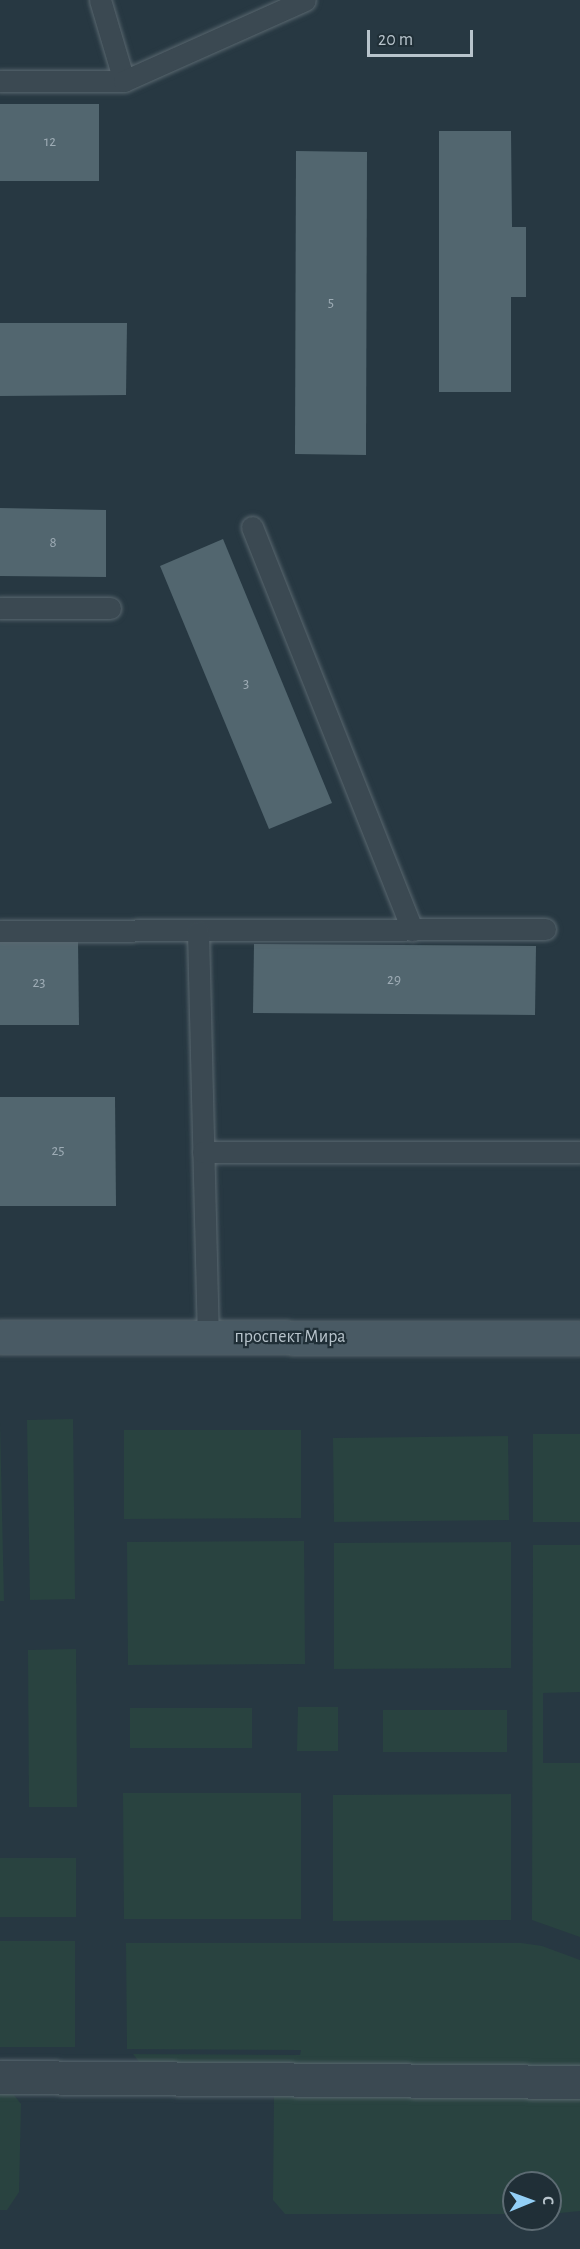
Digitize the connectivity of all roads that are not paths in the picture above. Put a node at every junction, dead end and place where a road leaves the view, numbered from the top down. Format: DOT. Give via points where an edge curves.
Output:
graph roads {
  1 [pos="100,0"];
  2 [pos="305,0"];
  3 [pos="0,81"];
  4 [pos="124,81"];
  5 [pos="252,527"];
  6 [pos="0,608"];
  7 [pos="110,608"];
  8 [pos="545,928"];
  9 [pos="412,930"];
  10 [pos="0,931"];
  11 [pos="198,932"];
  12 [pos="203,1152"];
  13 [pos="580,1152"];
  14 [pos="0,1337"];
  15 [pos="208,1337"];
  16 [pos="580,1338"];
  17 [pos="0,2077"];
  18 [pos="580,2082"];
  1 -- 4 [label="lane"];
  2 -- 4 [label="lane"];
  3 -- 4 [label="lane"];
  5 -- 9 [label="lane"];
  6 -- 7 [label="lane"];
  8 -- 9 [label="lane"];
  9 -- 11 [label="lane"];
  10 -- 11 [label="lane"];
  11 -- 12 [label="lane"];
  12 -- 13 [label="lane"];
  12 -- 15 [label="lane"];
  14 -- 15 [label="main road, проспект Мира"];
  15 -- 16 [label="main road, проспект Мира"];
  17 -- 18 [label="street"];
}
